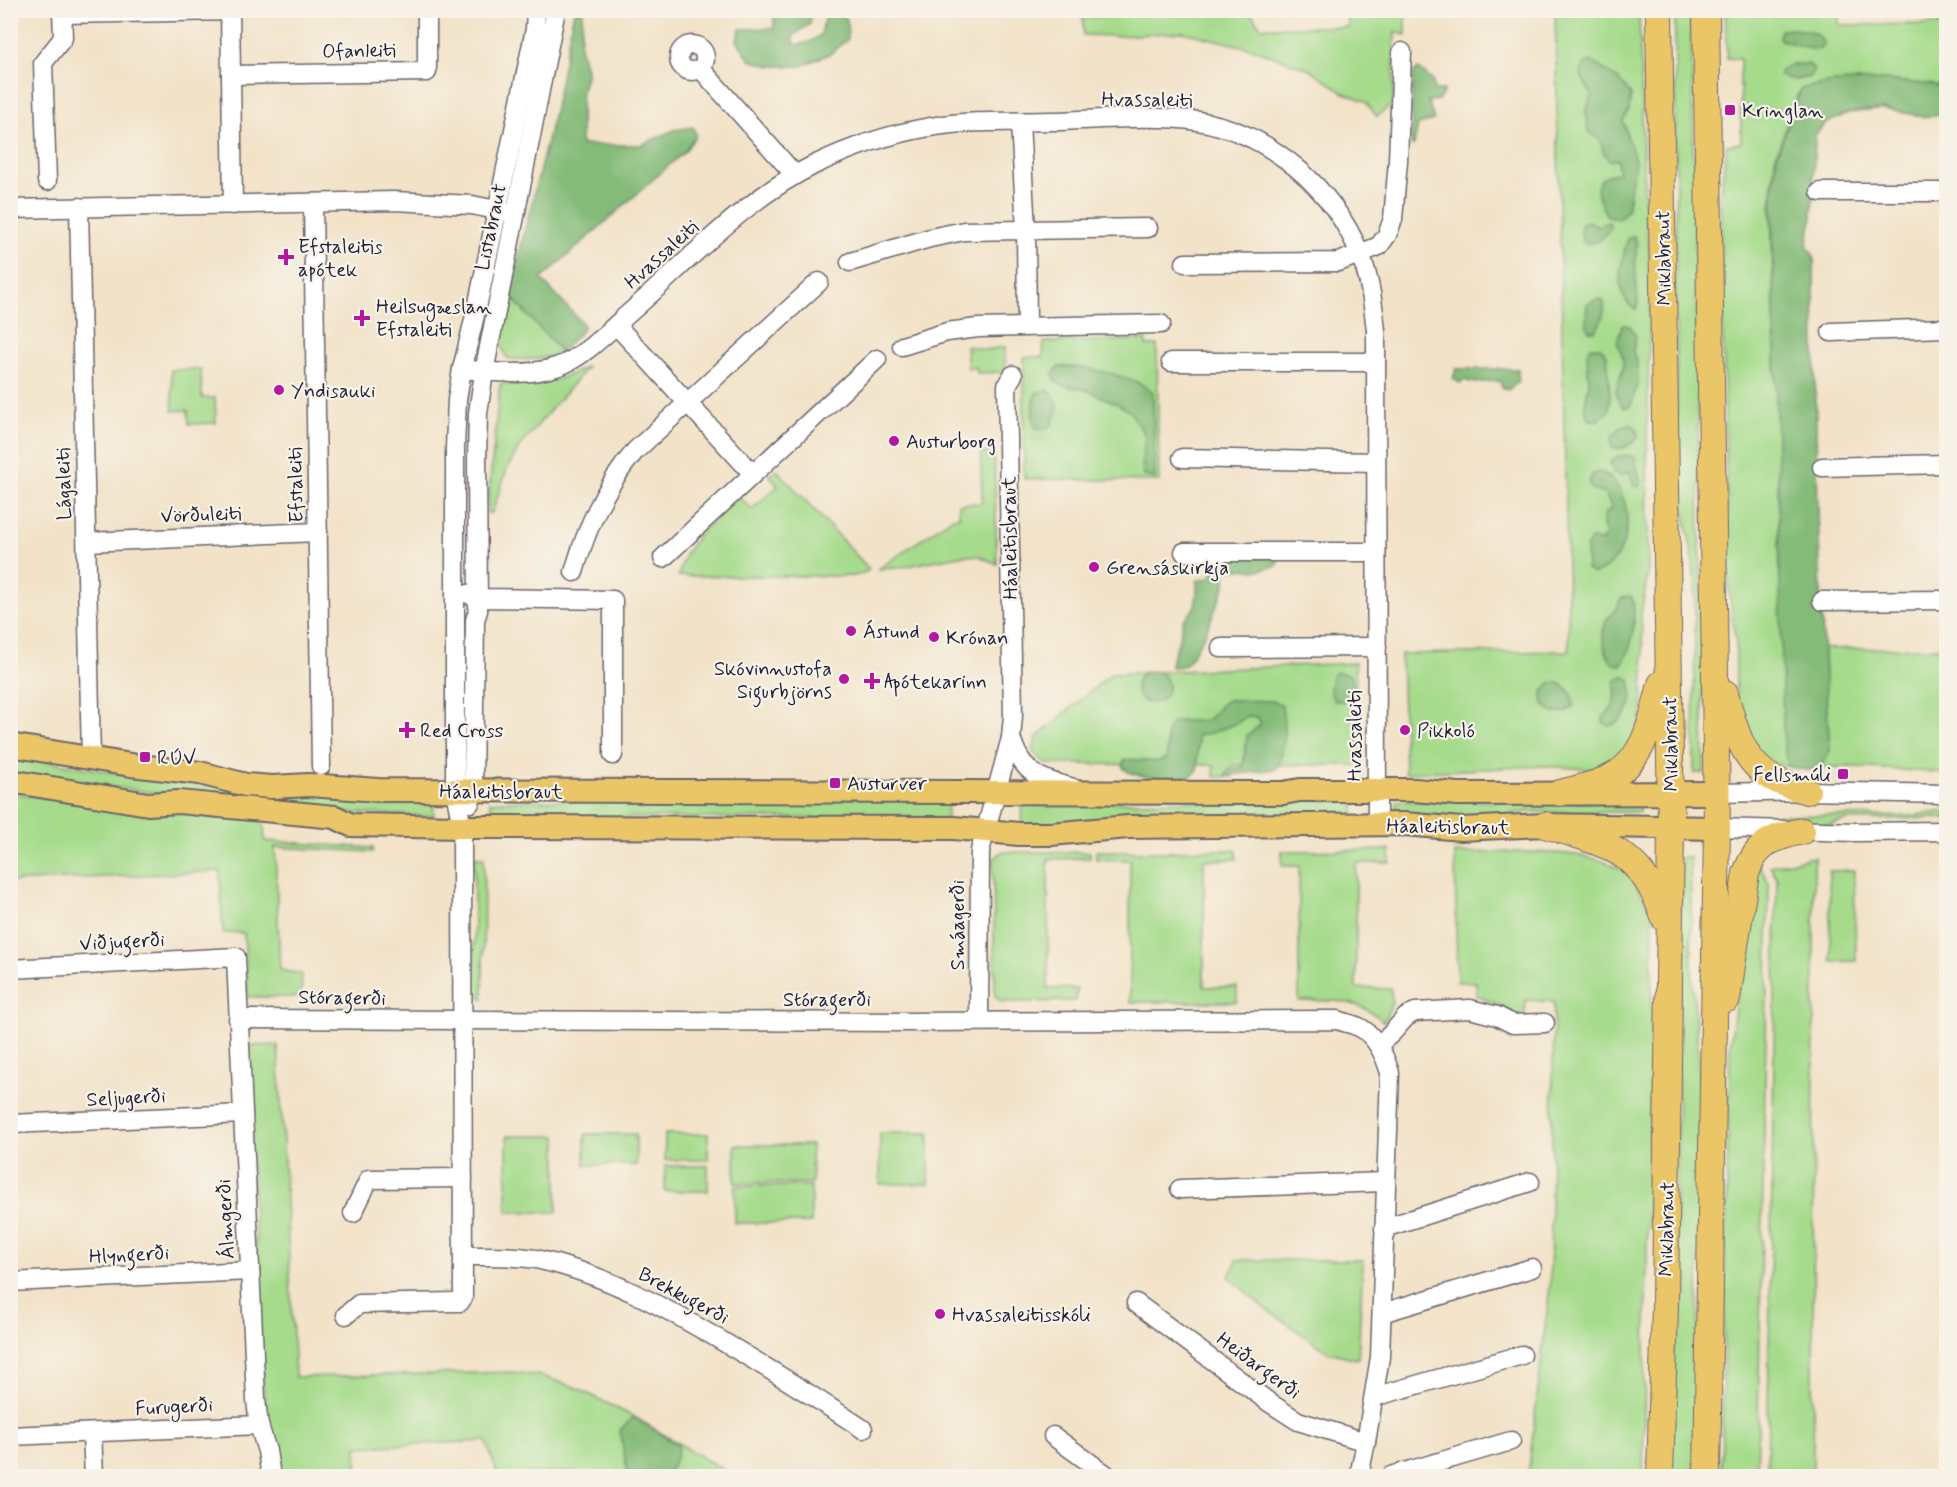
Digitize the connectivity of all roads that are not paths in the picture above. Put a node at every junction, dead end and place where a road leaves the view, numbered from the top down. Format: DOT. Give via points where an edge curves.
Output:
graph roads {
  1 [pos="427,10"];
  2 [pos="536,10"];
  3 [pos="556,10"];
  4 [pos="1659,10"];
  5 [pos="1706,10"];
  6 [pos="1721,10"];
  7 [pos="230,11"];
  8 [pos="62,12"];
  9 [pos="1402,52"];
  10 [pos="700,69"];
  11 [pos="231,75"];
  12 [pos="1020,122"];
  13 [pos="795,175"];
  14 [pos="47,181"];
  15 [pos="1709,182"];
  16 [pos="1820,192"];
  17 [pos="1947,192"];
  18 [pos="313,203"];
  19 [pos="233,205"];
  20 [pos="79,207"];
  21 [pos="10,209"];
  22 [pos="496,210"];
  23 [pos="516,214"];
  24 [pos="1148,228"];
  25 [pos="1026,230"];
  26 [pos="1360,255"];
  27 [pos="850,262"];
  28 [pos="1185,263"];
  29 [pos="819,282"];
  30 [pos="1161,324"];
  31 [pos="616,325"];
  32 [pos="1028,325"];
  33 [pos="1947,328"];
  34 [pos="1831,332"];
  35 [pos="902,346"];
  36 [pos="877,359"];
  37 [pos="1171,362"];
  38 [pos="1376,362"];
  39 [pos="462,369"];
  40 [pos="484,372"];
  41 [pos="1013,375"];
  42 [pos="688,404"];
  43 [pos="1182,458"];
  44 [pos="1376,462"];
  45 [pos="1947,464"];
  46 [pos="1822,467"];
  47 [pos="753,474"];
  48 [pos="318,532"];
  49 [pos="87,542"];
  50 [pos="1184,552"];
  51 [pos="1376,552"];
  52 [pos="663,558"];
  53 [pos="574,572"];
  54 [pos="455,590"];
  55 [pos="478,598"];
  56 [pos="1947,600"];
  57 [pos="1822,601"];
  58 [pos="1377,647"];
  59 [pos="1221,648"];
  60 [pos="1669,655"];
  61 [pos="1716,660"];
  62 [pos="1011,738"];
  63 [pos="10,745"];
  64 [pos="613,755"];
  65 [pos="91,759"];
  66 [pos="321,766"];
  67 [pos="10,781"];
  68 [pos="1377,790"];
  69 [pos="464,791"];
  70 [pos="996,791"];
  71 [pos="1807,791"];
  72 [pos="1086,792"];
  73 [pos="1670,792"];
  74 [pos="1560,793"];
  75 [pos="1717,793"];
  76 [pos="1947,794"];
  77 [pos="1377,824"];
  78 [pos="1545,825"];
  79 [pos="1671,826"];
  80 [pos="462,827"];
  81 [pos="1717,828"];
  82 [pos="986,831"];
  83 [pos="1802,831"];
  84 [pos="1947,831"];
  85 [pos="1670,933"];
  86 [pos="236,957"];
  87 [pos="10,969"];
  88 [pos="238,1019"];
  89 [pos="462,1020"];
  90 [pos="979,1021"];
  91 [pos="1545,1023"];
  92 [pos="1714,1039"];
  93 [pos="1378,1045"];
  94 [pos="243,1114"];
  95 [pos="10,1124"];
  96 [pos="463,1178"];
  97 [pos="1385,1182"];
  98 [pos="1530,1182"];
  99 [pos="1180,1189"];
  100 [pos="353,1213"];
  101 [pos="1384,1228"];
  102 [pos="463,1256"];
  103 [pos="1532,1268"];
  104 [pos="250,1271"];
  105 [pos="10,1282"];
  106 [pos="1136,1303"];
  107 [pos="1382,1313"];
  108 [pos="346,1315"];
  109 [pos="1522,1355"];
  110 [pos="1374,1397"];
  111 [pos="259,1425"];
  112 [pos="862,1429"];
  113 [pos="92,1433"];
  114 [pos="10,1436"];
  115 [pos="1053,1436"];
  116 [pos="1511,1441"];
  117 [pos="1366,1442"];
  118 [pos="94,1476"];
  119 [pos="271,1476"];
  120 [pos="1108,1476"];
  121 [pos="1359,1476"];
  122 [pos="1391,1476"];
  123 [pos="1660,1476"];
  124 [pos="1707,1476"];
  1 -- 11 [label="street, Ofanleiti" via="427,72"];
  2 -- 22 [label="street, Listabraut"];
  3 -- 23 [label="street, Listabraut"];
  4 -- 60 [label="highway, Miklabraut"];
  5 -- 15 [label="highway"];
  6 -- 15 [label="highway" via="1722,123"];
  7 -- 8 [label="street"];
  7 -- 11 [label="street"];
  8 -- 14 [label="street" via="63,38 43,63"];
  9 -- 26 [label="street" via="1393,219 1379,246"];
  10 -- 13 [label="street"];
  11 -- 19 [label="street"];
  12 -- 13 [label="street, Hvassaleiti" via="954,124 905,132 857,146"];
  12 -- 25 [label="street"];
  12 -- 26 [label="street, Hvassaleiti" via="1157,118 1224,127 1275,151 1307,177 1341,219"];
  13 -- 31 [label="street, Hvassaleiti" via="730,222"];
  15 -- 61 [label="highway"];
  16 -- 17 [label="street"];
  18 -- 19 [label="street"];
  18 -- 22 [label="street" via="428,202"];
  18 -- 48 [label="street, Efstaleiti"];
  19 -- 20 [label="street"];
  20 -- 21 [label="street"];
  20 -- 49 [label="street, Lágaleiti"];
  22 -- 23 [label="street"];
  22 -- 39 [label="street, Listabraut"];
  23 -- 40 [label="street, Listabraut"];
  24 -- 25 [label="street"];
  25 -- 27 [label="street" via="964,231"];
  25 -- 32 [label="street"];
  26 -- 28 [label="street" via="1339,262"];
  26 -- 38 [label="street, Hvassaleiti" via="1373,302"];
  29 -- 42 [label="street"];
  30 -- 32 [label="street"];
  31 -- 40 [label="street, Hvassaleiti" via="560,366 532,373"];
  31 -- 42 [label="street"];
  32 -- 35 [label="street" via="947,332"];
  33 -- 34 [label="street"];
  36 -- 47 [label="street"];
  37 -- 38 [label="street"];
  38 -- 44 [label="street, Hvassaleiti"];
  39 -- 40 [label="street, Hvassaleiti"];
  39 -- 54 [label="street, Listabraut" via="455,448"];
  40 -- 55 [label="street, Listabraut" via="478,425"];
  41 -- 62 [label="street, Háaleitisbraut" via="1007,385"];
  42 -- 47 [label="street"];
  42 -- 53 [label="street" via="634,451 608,487 592,516"];
  43 -- 44 [label="street"];
  44 -- 51 [label="street, Hvassaleiti"];
  45 -- 46 [label="street"];
  47 -- 52 [label="street"];
  48 -- 49 [label="street, Vörðuleiti"];
  48 -- 66 [label="street, Efstaleiti"];
  49 -- 65 [label="street, Lágaleiti"];
  50 -- 51 [label="street"];
  51 -- 58 [label="street, Hvassaleiti"];
  54 -- 55 [label="street"];
  54 -- 69 [label="street, Listabraut"];
  55 -- 64 [label="street" via="613,600"];
  55 -- 69 [label="street, Listabraut"];
  56 -- 57 [label="street"];
  58 -- 59 [label="street"];
  58 -- 68 [label="street, Hvassaleiti"];
  60 -- 73 [label="highway, Miklabraut"];
  60 -- 74 [label="highway" via="1641,747 1615,775"];
  61 -- 71 [label="highway" via="1740,744 1751,761 1775,780"];
  61 -- 75 [label="highway"];
  62 -- 70 [label="street, Háaleitisbraut"];
  62 -- 72 [label="street, Háaleitisbraut" via="1021,762 1032,774"];
  63 -- 65 [label="main road, Háaleitisbraut"];
  65 -- 69 [label="main road, Háaleitisbraut" via="200,773 246,785"];
  67 -- 80 [label="main road, Háaleitisbraut" via="148,804 179,802 335,816 351,825"];
  68 -- 72 [label="main road, Háaleitisbraut" via="1252,794"];
  68 -- 74 [label="main road, Háaleitisbraut"];
  68 -- 77 [label="street, Hvassaleiti"];
  69 -- 70 [label="main road, Háaleitisbraut"];
  69 -- 80 [label="street, Listabraut"];
  70 -- 72 [label="main road, Háaleitisbraut"];
  70 -- 82 [label="street, Háaleitisbraut"];
  71 -- 75 [label="street, Háaleitisbraut"];
  71 -- 76 [label="street, Háaleitisbraut"];
  73 -- 74 [label="main road, Háaleitisbraut"];
  73 -- 75 [label="main road, Háaleitisbraut"];
  73 -- 79 [label="highway, Miklabraut"];
  75 -- 81 [label="highway"];
  77 -- 78 [label="main road, Háaleitisbraut" via="1461,829"];
  77 -- 82 [label="main road, Háaleitisbraut" via="1128,827 1051,834"];
  78 -- 79 [label="main road, Háaleitisbraut"];
  78 -- 85 [label="highway" via="1595,841 1638,867 1650,884"];
  79 -- 81 [label="main road, Háaleitisbraut"];
  79 -- 85 [label="highway, Miklabraut"];
  80 -- 82 [label="main road, Háaleitisbraut"];
  80 -- 89 [label="street"];
  81 -- 83 [label="street, Háaleitisbraut"];
  81 -- 92 [label="highway"];
  82 -- 90 [label="street, Smáagerði" via="980,858"];
  83 -- 84 [label="street, Háaleitisbraut"];
  83 -- 92 [label="highway" via="1767,842 1750,863 1729,994"];
  85 -- 123 [label="highway, Miklabraut"];
  86 -- 87 [label="street, Viðjugerði"];
  86 -- 88 [label="street, Álmgerði"];
  88 -- 89 [label="street, Stóragerði"];
  88 -- 94 [label="street, Álmgerði"];
  89 -- 90 [label="street, Stóragerði"];
  89 -- 96 [label="street"];
  90 -- 93 [label="street, Stóragerði" via="1338,1020 1362,1029"];
  91 -- 93 [label="street" via="1513,1024 1470,1009 1415,1011"];
  92 -- 124 [label="highway"];
  93 -- 97 [label="street, Stóragerði" via="1390,1073"];
  94 -- 95 [label="street, Seljugerði"];
  94 -- 104 [label="street, Álmgerði"];
  96 -- 100 [label="street" via="369,1179"];
  96 -- 102 [label="street"];
  97 -- 99 [label="street"];
  97 -- 101 [label="street"];
  98 -- 101 [label="street"];
  101 -- 107 [label="street"];
  102 -- 108 [label="street" via="460,1302 359,1304"];
  102 -- 112 [label="street, Brekkugerði" via="536,1259 623,1287 684,1317"];
  103 -- 107 [label="street"];
  104 -- 105 [label="street, Hlyngerði"];
  104 -- 111 [label="street, Álmgerði"];
  106 -- 117 [label="street, Heiðargerði" via="1298,1421"];
  107 -- 110 [label="street"];
  109 -- 110 [label="street"];
  110 -- 117 [label="street"];
  111 -- 113 [label="street, Furugerði"];
  111 -- 119 [label="street, Álmgerði"];
  113 -- 114 [label="street, Furugerði"];
  113 -- 118 [label="street"];
  115 -- 120 [label="street"];
  116 -- 122 [label="street"];
  117 -- 121 [label="street"];
}
